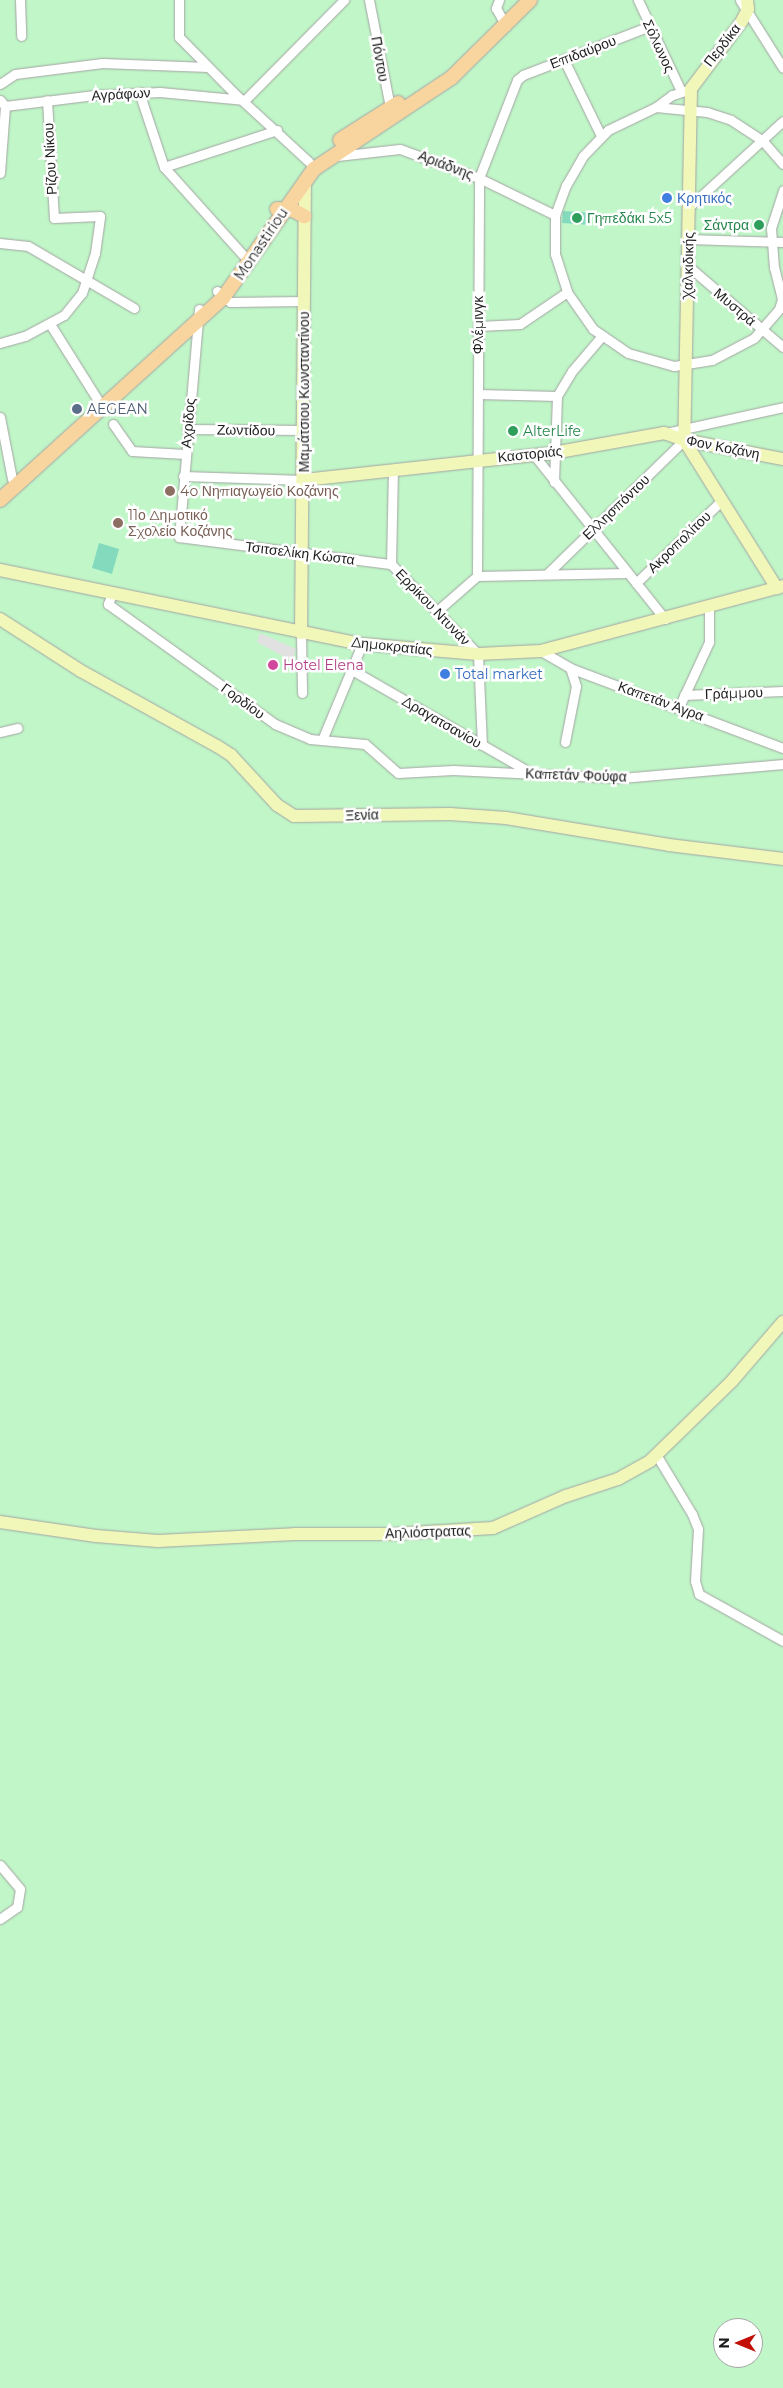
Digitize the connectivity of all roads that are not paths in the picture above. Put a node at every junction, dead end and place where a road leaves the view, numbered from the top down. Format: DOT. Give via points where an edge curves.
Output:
graph roads {
  1 [pos="20,0"];
  2 [pos="179,0"];
  3 [pos="344,0"];
  4 [pos="369,0"];
  5 [pos="499,0"];
  6 [pos="520,0"];
  7 [pos="530,0"];
  8 [pos="638,0"];
  9 [pos="745,3"];
  10 [pos="503,23"];
  11 [pos="650,26"];
  12 [pos="21,36"];
  13 [pos="564,60"];
  14 [pos="208,67"];
  15 [pos="783,68"];
  16 [pos="517,80"];
  17 [pos="0,84"];
  18 [pos="686,90"];
  19 [pos="139,92"];
  20 [pos="47,100"];
  21 [pos="245,100"];
  22 [pos="3,103"];
  23 [pos="656,107"];
  24 [pos="691,110"];
  25 [pos="391,113"];
  26 [pos="783,121"];
  27 [pos="277,130"];
  28 [pos="601,136"];
  29 [pos="762,140"];
  30 [pos="329,158"];
  31 [pos="309,162"];
  32 [pos="783,164"];
  33 [pos="164,167"];
  34 [pos="0,173"];
  35 [pos="479,178"];
  36 [pos="305,180"];
  37 [pos="783,190"];
  38 [pos="689,207"];
  39 [pos="279,209"];
  40 [pos="555,215"];
  41 [pos="304,216"];
  42 [pos="688,239"];
  43 [pos="771,241"];
  44 [pos="783,242"];
  45 [pos="0,243"];
  46 [pos="243,255"];
  47 [pos="688,266"];
  48 [pos="88,280"];
  49 [pos="567,292"];
  50 [pos="220,294"];
  51 [pos="304,301"];
  52 [pos="134,308"];
  53 [pos="198,315"];
  54 [pos="50,324"];
  55 [pos="478,326"];
  56 [pos="763,331"];
  57 [pos="601,337"];
  58 [pos="0,343"];
  59 [pos="783,348"];
  60 [pos="686,367"];
  61 [pos="478,394"];
  62 [pos="557,396"];
  63 [pos="101,404"];
  64 [pos="783,407"];
  65 [pos="0,417"];
  66 [pos="113,424"];
  67 [pos="187,429"];
  68 [pos="304,430"];
  69 [pos="664,433"];
  70 [pos="685,434"];
  71 [pos="553,453"];
  72 [pos="185,454"];
  73 [pos="534,455"];
  74 [pos="478,459"];
  75 [pos="783,459"];
  76 [pos="393,469"];
  77 [pos="183,476"];
  78 [pos="12,478"];
  79 [pos="304,480"];
  80 [pos="554,483"];
  81 [pos="0,489"];
  82 [pos="0,500"];
  83 [pos="722,500"];
  84 [pos="592,531"];
  85 [pos="179,537"];
  86 [pos="302,553"];
  87 [pos="391,564"];
  88 [pos="0,570"];
  89 [pos="627,573"];
  90 [pos="546,574"];
  91 [pos="477,576"];
  92 [pos="636,583"];
  93 [pos="780,587"];
  94 [pos="112,594"];
  95 [pos="709,607"];
  96 [pos="437,611"];
  97 [pos="665,618"];
  98 [pos="0,619"];
  99 [pos="301,633"];
  100 [pos="362,644"];
  101 [pos="541,651"];
  102 [pos="478,654"];
  103 [pos="570,668"];
  104 [pos="352,670"];
  105 [pos="783,691"];
  106 [pos="302,693"];
  107 [pos="684,695"];
  108 [pos="679,707"];
  109 [pos="18,728"];
  110 [pos="0,732"];
  111 [pos="322,740"];
  112 [pos="565,742"];
  113 [pos="482,745"];
  114 [pos="783,748"];
  115 [pos="783,764"];
  116 [pos="398,773"];
  117 [pos="533,774"];
  118 [pos="783,859"];
  119 [pos="783,1322"];
  120 [pos="657,1456"];
  121 [pos="0,1522"];
  122 [pos="783,1641"];
  123 [pos="0,1865"];
  124 [pos="0,1919"];
  1 -- 12 [label="street"];
  2 -- 14 [label="street" via="179,37"];
  3 -- 21 [label="street"];
  4 -- 25 [label="street, Πόντου"];
  5 -- 10 [label="street" via="496,8"];
  6 -- 10 [label="main road, Monastiriou"];
  7 -- 10 [label="main road, Monastiriou"];
  8 -- 11 [label="street, Σόλωνος"];
  9 -- 15 [label="street"];
  9 -- 18 [label="street, Περδίκα"];
  10 -- 25 [label="main road, Monastiriou" via="451,78"];
  11 -- 13 [label="street, Επιδαύρου"];
  11 -- 18 [label="street, Σόλωνος"];
  13 -- 16 [label="street, Επιδαύρου"];
  13 -- 28 [label="street"];
  14 -- 17 [label="street" via="102,63 16,74"];
  14 -- 21 [label="street"];
  16 -- 35 [label="street, Φλέμινγκ"];
  18 -- 23 [label="street"];
  18 -- 24 [label="street, Χαλκιδικής"];
  19 -- 20 [label="street, Αγράφων"];
  19 -- 21 [label="street, Αγράφων"];
  19 -- 33 [label="street"];
  20 -- 22 [label="street, Αγράφων"];
  20 -- 48 [label="street, Ρίζου Νίκου" via="54,218 100,216"];
  21 -- 27 [label="street"];
  22 -- 34 [label="street"];
  23 -- 24 [label="street"];
  23 -- 28 [label="street" via="622,122"];
  24 -- 29 [label="street" via="731,120"];
  24 -- 38 [label="street, Χαλκιδικής"];
  25 -- 30 [label="main road, Monastiriou"];
  25 -- 31 [label="main road, Monastiriou"];
  26 -- 29 [label="street"];
  27 -- 31 [label="street"];
  27 -- 33 [label="street"];
  28 -- 40 [label="street" via="574,168"];
  29 -- 32 [label="street"];
  29 -- 38 [label="street"];
  30 -- 35 [label="street, Αριάδνης" via="400,149"];
  30 -- 36 [label="main road, Monastiriou"];
  31 -- 39 [label="main road, Monastiriou"];
  33 -- 46 [label="street"];
  35 -- 40 [label="street, Αριάδνης"];
  35 -- 55 [label="street, Φλέμινγκ"];
  36 -- 39 [label="main road, Monastiriou"];
  36 -- 41 [label="street, Μαμάτσιου Κωνσταντίνου"];
  37 -- 43 [label="street" via="773,216"];
  38 -- 42 [label="street, Χαλκιδικής"];
  39 -- 41 [label="main road"];
  39 -- 46 [label="main road, Monastiriou"];
  39 -- 50 [label="main road, Monastiriou"];
  40 -- 49 [label="street" via="555,254"];
  41 -- 51 [label="street, Μαμάτσιου Κωνσταντίνου"];
  42 -- 43 [label="street"];
  42 -- 47 [label="street, Χαλκιδικής"];
  43 -- 44 [label="street"];
  43 -- 56 [label="street" via="782,298 779,309"];
  45 -- 48 [label="street" via="28,246"];
  46 -- 50 [label="main road, Monastiriou"];
  47 -- 56 [label="street, Μυστρά"];
  47 -- 60 [label="street, Χαλκιδικής"];
  48 -- 52 [label="street"];
  48 -- 54 [label="street" via="74,304"];
  49 -- 55 [label="street" via="520,324"];
  49 -- 57 [label="street" via="585,321"];
  50 -- 51 [label="street" via="238,302"];
  50 -- 53 [label="main road, Monastiriou"];
  51 -- 68 [label="street, Μαμάτσιου Κωνσταντίνου"];
  53 -- 63 [label="main road, Monastiriou"];
  53 -- 67 [label="street, Αχρίδος"];
  54 -- 58 [label="street"];
  54 -- 63 [label="street"];
  55 -- 61 [label="street, Φλέμινγκ"];
  56 -- 59 [label="street, Μυστρά"];
  56 -- 60 [label="street" via="734,351"];
  57 -- 60 [label="street" via="638,358"];
  57 -- 62 [label="street"];
  60 -- 70 [label="street, Χαλκιδικής"];
  61 -- 62 [label="street"];
  61 -- 74 [label="street, Φλέμινγκ"];
  62 -- 71 [label="street"];
  63 -- 78 [label="main road, Monastiriou"];
  63 -- 82 [label="main road, Monastiriou"];
  64 -- 70 [label="street"];
  65 -- 78 [label="street"];
  66 -- 72 [label="street" via="132,451"];
  67 -- 68 [label="street, Ζωντίδου"];
  67 -- 72 [label="street, Αχρίδος"];
  68 -- 79 [label="street, Μαμάτσιου Κωνσταντίνου"];
  69 -- 70 [label="street, Φον Κοζάνη"];
  69 -- 71 [label="street, Καστοριάς"];
  70 -- 75 [label="street, Φον Κοζάνη"];
  70 -- 83 [label="street"];
  70 -- 84 [label="street, Ελλησπόντου"];
  71 -- 73 [label="street, Καστοριάς"];
  71 -- 80 [label="street"];
  72 -- 77 [label="street, Αχρίδος"];
  73 -- 74 [label="street, Καστοριάς"];
  73 -- 80 [label="street"];
  74 -- 76 [label="street, Καστοριάς"];
  74 -- 91 [label="street, Φλέμινγκ"];
  76 -- 79 [label="street, Καστοριάς"];
  76 -- 87 [label="street, Ερρίκου Ντυνάν"];
  77 -- 79 [label="street"];
  77 -- 85 [label="street, Αχρίδος"];
  78 -- 81 [label="main road, Monastiriou"];
  79 -- 86 [label="street, Μαμάτσιου Κωνσταντίνου"];
  80 -- 84 [label="street"];
  83 -- 92 [label="street, Ακροπολίτου"];
  83 -- 93 [label="street"];
  84 -- 89 [label="street"];
  84 -- 90 [label="street, Ελλησπόντου"];
  85 -- 86 [label="street, Τσιτσελίκη Κώστα"];
  86 -- 87 [label="street, Τσιτσελίκη Κώστα"];
  86 -- 99 [label="street, Μαμάτσιου Κωνσταντίνου"];
  87 -- 96 [label="street, Ερρίκου Ντυνάν"];
  88 -- 94 [label="street, Δημοκρατίας"];
  89 -- 90 [label="street"];
  89 -- 92 [label="street"];
  90 -- 91 [label="street"];
  91 -- 96 [label="street"];
  92 -- 97 [label="street"];
  93 -- 95 [label="street, Δημοκρατίας"];
  94 -- 99 [label="street, Δημοκρατίας"];
  94 -- 111 [label="street, Γορδίου" via="108,604 275,724 302,736"];
  95 -- 97 [label="street, Δημοκρατίας"];
  95 -- 107 [label="street" via="709,642"];
  96 -- 102 [label="street, Ερρίκου Ντυνάν"];
  97 -- 101 [label="street, Δημοκρατίας"];
  98 -- 118 [label="street, Ξενία" via="74,667 231,755 277,805 294,816 441,814 506,818 669,845"];
  99 -- 100 [label="street, Δημοκρατίας"];
  99 -- 106 [label="street"];
  100 -- 102 [label="street, Δημοκρατίας"];
  100 -- 104 [label="street"];
  101 -- 102 [label="street, Δημοκρατίας"];
  101 -- 103 [label="street, Καπετάν Άγρα"];
  102 -- 113 [label="street"];
  103 -- 108 [label="street, Καπετάν Άγρα"];
  103 -- 112 [label="street" via="576,686"];
  104 -- 111 [label="street"];
  104 -- 113 [label="street, Δραγατσανίου"];
  105 -- 107 [label="street, Γράμμου"];
  107 -- 108 [label="street"];
  108 -- 114 [label="street, Καπετάν Άγρα"];
  109 -- 110 [label="street"];
  111 -- 116 [label="street, Γορδίου" via="365,744"];
  113 -- 117 [label="street, Δραγατσανίου"];
  115 -- 117 [label="street, Καπετάν Φούφα" via="620,778"];
  116 -- 117 [label="street, Καπετάν Φούφα" via="453,770"];
  119 -- 120 [label="street, Αηλιόστρατας" via="732,1381"];
  120 -- 121 [label="street, Αηλιόστρατας" via="618,1479 479,1530 158,1541"];
  120 -- 122 [label="street" via="698,1529 695,1581 699,1594"];
  123 -- 124 [label="street" via="20,1889 17,1907"];
}
